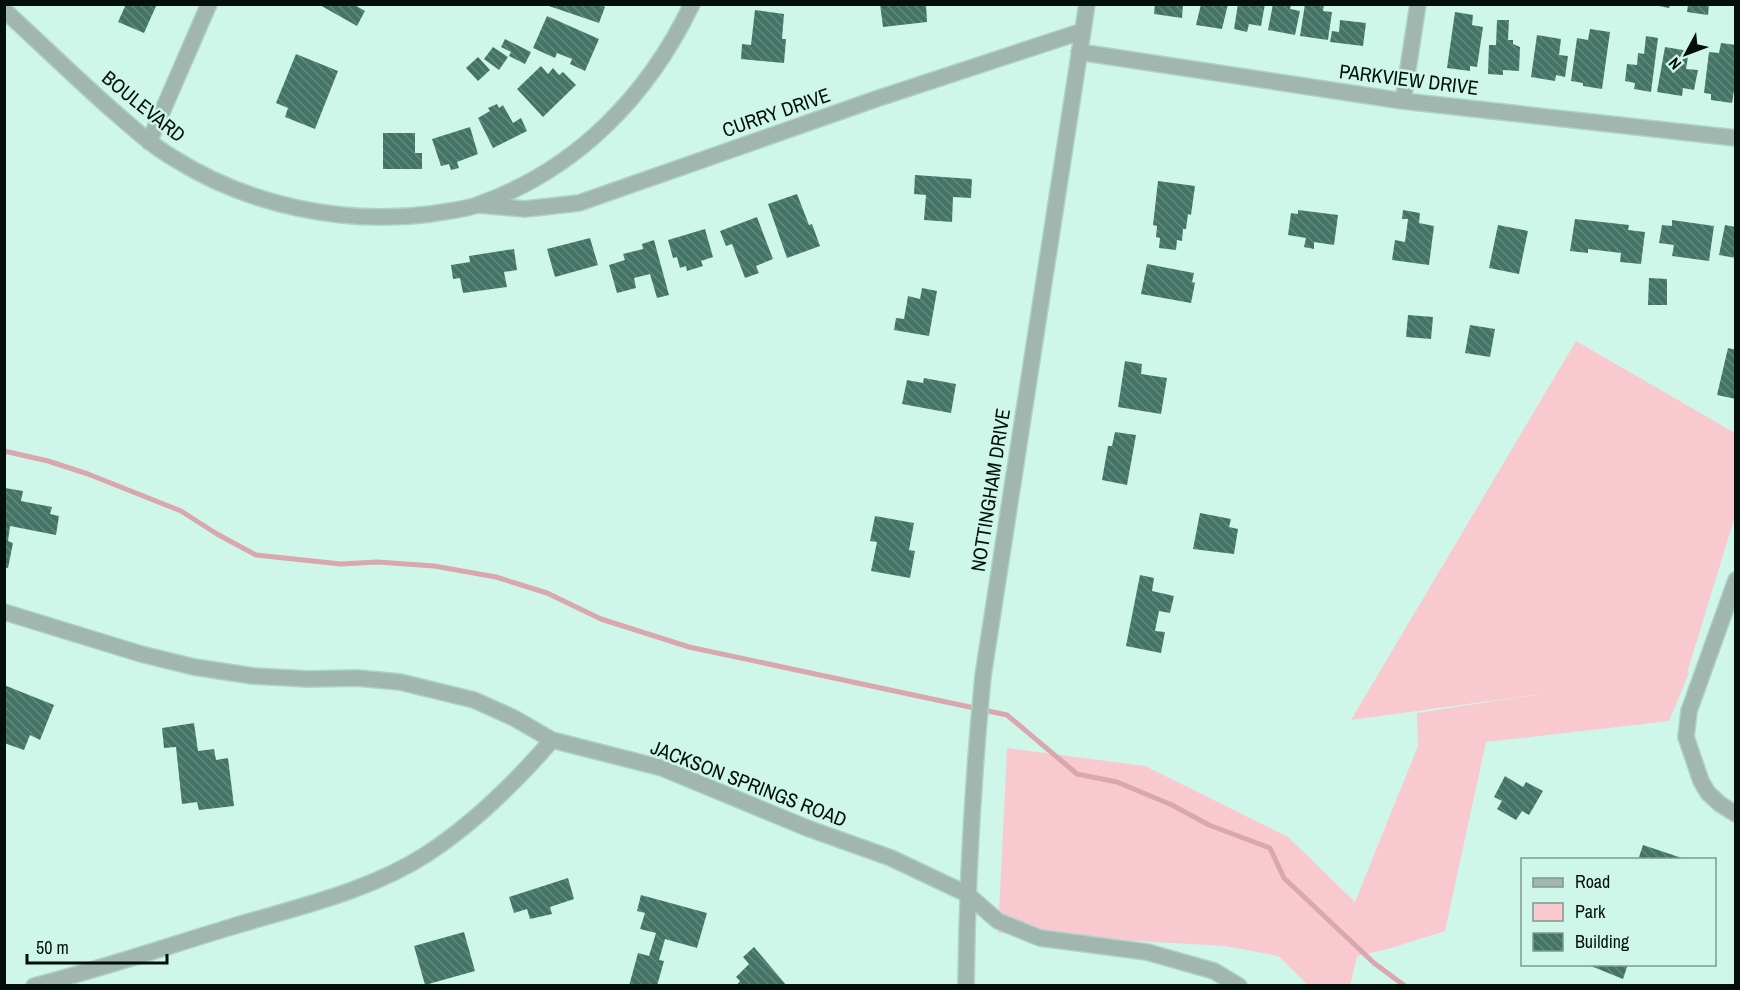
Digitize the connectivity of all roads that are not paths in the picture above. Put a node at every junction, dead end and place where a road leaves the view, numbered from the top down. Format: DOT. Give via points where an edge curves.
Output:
graph roads {
  1 [pos="209,4"];
  2 [pos="692,4"];
  3 [pos="1087,4"];
  4 [pos="1418,4"];
  5 [pos="4,10"];
  6 [pos="1083,31"];
  7 [pos="1078,52"];
  8 [pos="1403,100"];
  9 [pos="1736,138"];
  10 [pos="149,142"];
  11 [pos="478,205"];
  12 [pos="1736,580"];
  13 [pos="4,612"];
  14 [pos="552,741"];
  15 [pos="1736,814"];
  16 [pos="967,894"];
  17 [pos="34,986"];
  18 [pos="966,986"];
  19 [pos="1239,986"];
  1 -- 10 [label="street"];
  2 -- 11 [label="street, BOULEVARD" via="649,79 608,124 560,163 516,189"];
  3 -- 6 [label="street, NOTTINGHAM DRIVE"];
  4 -- 8 [label="street"];
  5 -- 10 [label="street, BOULEVARD"];
  6 -- 7 [label="street, NOTTINGHAM DRIVE"];
  6 -- 11 [label="street, CURRY DRIVE" via="579,203 525,208"];
  7 -- 8 [label="street, PARKVIEW DRIVE"];
  7 -- 16 [label="street, NOTTINGHAM DRIVE" via="981,696"];
  8 -- 9 [label="street, PARKVIEW DRIVE"];
  10 -- 11 [label="street, BOULEVARD" via="222,183 292,207 385,217 417,216"];
  12 -- 15 [label="street" via="1689,711 1686,737 1704,787"];
  13 -- 14 [label="street, JACKSON SPRINGS ROAD" via="194,667 252,676 400,682 440,691 474,700"];
  14 -- 16 [label="street, JACKSON SPRINGS ROAD" via="662,768 891,858"];
  14 -- 17 [label="street" via="459,831 425,855 383,876 349,891"];
  16 -- 18 [label="street, NOTTINGHAM DRIVE"];
  16 -- 19 [label="street, JACKSON SPRINGS ROAD" via="998,921 1040,938 1147,952 1214,972"];
}
